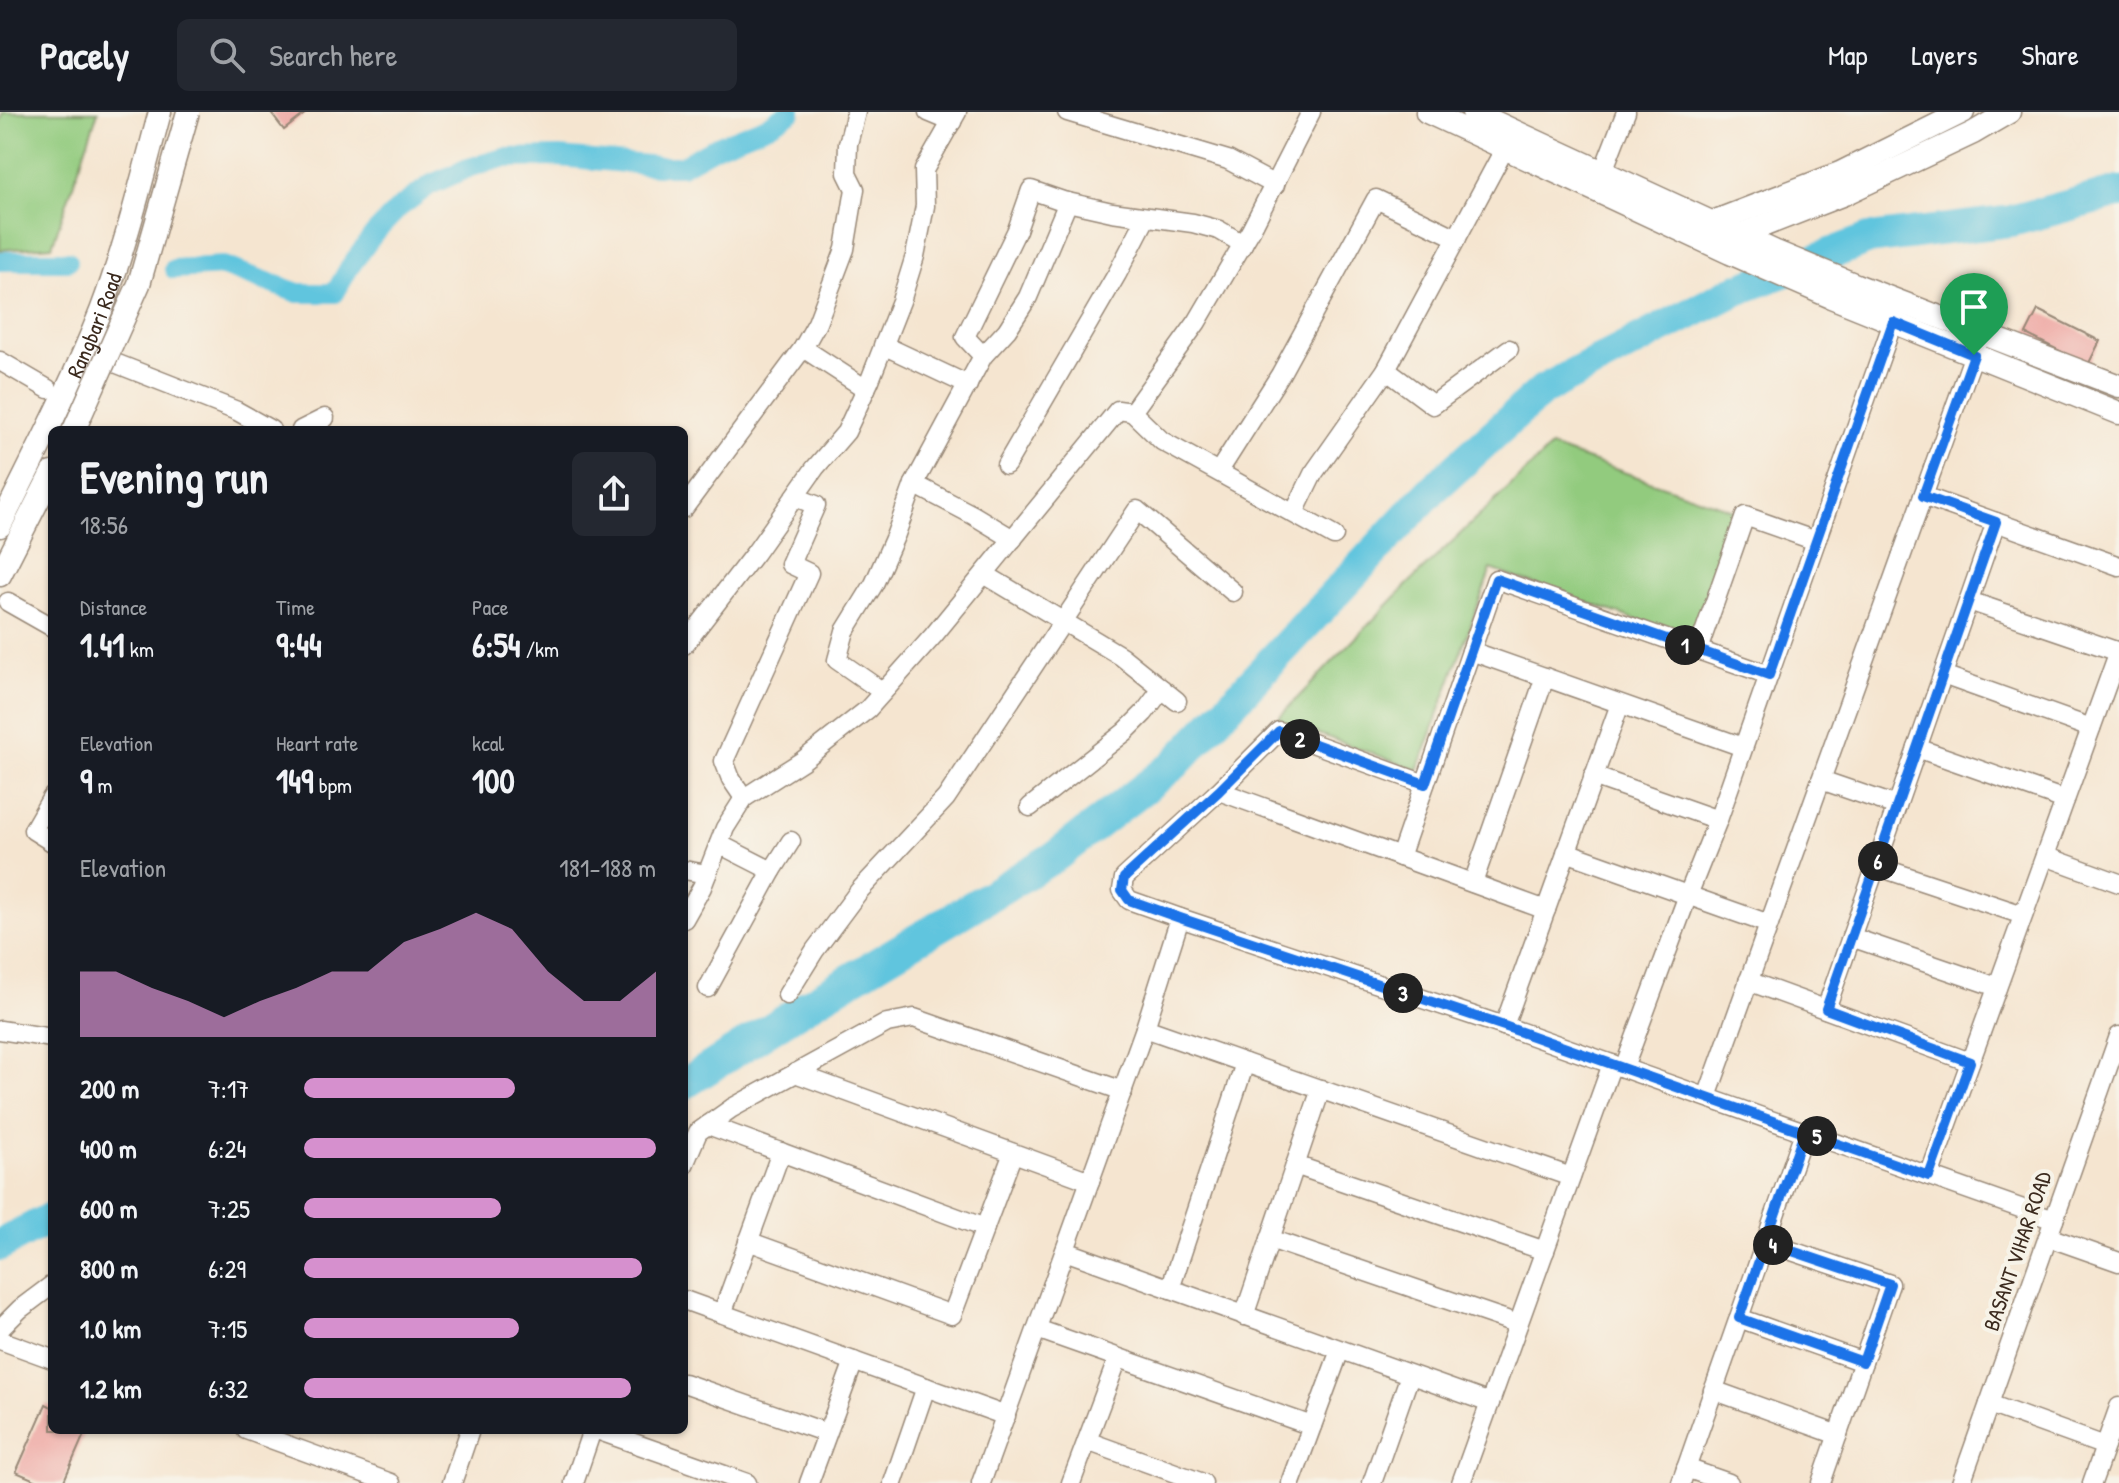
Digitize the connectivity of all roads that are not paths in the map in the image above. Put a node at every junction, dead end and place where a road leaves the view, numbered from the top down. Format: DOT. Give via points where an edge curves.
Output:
graph roads {
  1 [pos="160,112"];
  2 [pos="169,112"];
  3 [pos="856,112"];
  4 [pos="928,112"];
  5 [pos="1067,112"];
  6 [pos="1311,112"];
  7 [pos="1427,112"];
  8 [pos="1473,112"];
  9 [pos="1626,112"];
  10 [pos="1963,112"];
  11 [pos="2009,112"];
  12 [pos="192,117"];
  13 [pos="954,117"];
  14 [pos="1505,148"];
  15 [pos="1599,180"];
  16 [pos="1275,185"];
  17 [pos="1068,202"];
  18 [pos="1146,218"];
  19 [pos="1711,232"];
  20 [pos="1740,235"];
  21 [pos="1457,238"];
  22 [pos="1243,244"];
  23 [pos="1893,322"];
  24 [pos="1982,333"];
  25 [pos="883,345"];
  26 [pos="803,348"];
  27 [pos="1509,349"];
  28 [pos="1974,355"];
  29 [pos="983,356"];
  30 [pos="0,361"];
  31 [pos="115,363"];
  32 [pos="1386,370"];
  33 [pos="968,385"];
  34 [pos="2119,386"];
  35 [pos="48,389"];
  36 [pos="866,389"];
  37 [pos="1132,412"];
  38 [pos="2119,413"];
  39 [pos="325,418"];
  40 [pos="49,426"];
  41 [pos="76,426"];
  42 [pos="264,426"];
  43 [pos="309,426"];
  44 [pos="48,428"];
  45 [pos="1006,465"];
  46 [pos="1219,471"];
  47 [pos="48,481"];
  48 [pos="914,484"];
  49 [pos="1923,496"];
  50 [pos="795,497"];
  51 [pos="688,503"];
  52 [pos="1294,513"];
  53 [pos="1996,522"];
  54 [pos="0,526"];
  55 [pos="1334,536"];
  56 [pos="1013,539"];
  57 [pos="1816,541"];
  58 [pos="2119,566"];
  59 [pos="984,574"];
  60 [pos="0,575"];
  61 [pos="1233,592"];
  62 [pos="1969,601"];
  63 [pos="8,602"];
  64 [pos="1064,622"];
  65 [pos="48,625"];
  66 [pos="688,640"];
  67 [pos="1698,650"];
  68 [pos="1471,651"];
  69 [pos="2119,652"];
  70 [pos="1769,675"];
  71 [pos="1943,675"];
  72 [pos="1545,677"];
  73 [pos="1162,689"];
  74 [pos="883,692"];
  75 [pos="1177,701"];
  76 [pos="1620,704"];
  77 [pos="2091,728"];
  78 [pos="1743,747"];
  79 [pos="1917,748"];
  80 [pos="1593,776"];
  81 [pos="1821,780"];
  82 [pos="1425,784"];
  83 [pos="1219,791"];
  84 [pos="744,798"];
  85 [pos="2065,800"];
  86 [pos="48,804"];
  87 [pos="1897,806"];
  88 [pos="1030,807"];
  89 [pos="1718,820"];
  90 [pos="48,839"];
  91 [pos="791,841"];
  92 [pos="719,844"];
  93 [pos="1566,852"];
  94 [pos="2045,856"];
  95 [pos="1400,857"];
  96 [pos="1876,866"];
  97 [pos="688,871"];
  98 [pos="772,871"];
  99 [pos="707,874"];
  100 [pos="1473,883"];
  101 [pos="2119,883"];
  102 [pos="1688,895"];
  103 [pos="1546,910"];
  104 [pos="688,912"];
  105 [pos="2023,915"];
  106 [pos="1180,918"];
  107 [pos="1769,924"];
  108 [pos="1851,937"];
  109 [pos="1748,981"];
  110 [pos="1997,987"];
  111 [pos="708,988"];
  112 [pos="787,995"];
  113 [pos="1826,1009"];
  114 [pos="1504,1026"];
  115 [pos="1145,1028"];
  116 [pos="0,1030"];
  117 [pos="2119,1036"];
  118 [pos="48,1037"];
  119 [pos="1970,1062"];
  120 [pos="1245,1063"];
  121 [pos="1618,1066"];
  122 [pos="795,1073"];
  123 [pos="1321,1089"];
  124 [pos="1123,1091"];
  125 [pos="1707,1097"];
  126 [pos="708,1125"];
  127 [pos="1804,1132"];
  128 [pos="781,1152"];
  129 [pos="1013,1153"];
  130 [pos="688,1156"];
  131 [pos="1295,1165"];
  132 [pos="1929,1176"];
  133 [pos="1571,1177"];
  134 [pos="1090,1181"];
  135 [pos="985,1228"];
  136 [pos="2051,1228"];
  137 [pos="1270,1239"];
  138 [pos="748,1241"];
  139 [pos="1765,1242"];
  140 [pos="1065,1251"];
  141 [pos="1545,1251"];
  142 [pos="2119,1262"];
  143 [pos="48,1288"];
  144 [pos="1170,1289"];
  145 [pos="688,1301"];
  146 [pos="722,1314"];
  147 [pos="1244,1316"];
  148 [pos="1739,1318"];
  149 [pos="1518,1324"];
  150 [pos="0,1329"];
  151 [pos="1037,1329"];
  152 [pos="0,1340"];
  153 [pos="1340,1350"];
  154 [pos="48,1358"];
  155 [pos="1118,1358"];
  156 [pos="854,1361"];
  157 [pos="1863,1362"];
  158 [pos="1410,1375"];
  159 [pos="688,1384"];
  160 [pos="926,1387"];
  161 [pos="1713,1390"];
  162 [pos="1490,1403"];
  163 [pos="1989,1404"];
  164 [pos="2119,1407"];
  165 [pos="1006,1416"];
  166 [pos="1312,1426"];
  167 [pos="827,1433"];
  168 [pos="257,1434"];
  169 [pos="469,1434"];
  170 [pos="592,1434"];
  171 [pos="606,1434"];
  172 [pos="1838,1435"];
  173 [pos="1087,1441"];
  174 [pos="2105,1446"];
  175 [pos="1153,1474"];
  176 [pos="1683,1476"];
  177 [pos="1468,1481"];
  178 [pos="391,1483"];
  179 [pos="452,1483"];
  180 [pos="574,1483"];
  181 [pos="747,1483"];
  182 [pos="809,1483"];
  183 [pos="893,1483"];
  184 [pos="981,1483"];
  185 [pos="1071,1483"];
  186 [pos="1203,1483"];
  187 [pos="1291,1483"];
  188 [pos="1372,1483"];
  189 [pos="1729,1483"];
  190 [pos="1821,1483"];
  191 [pos="1961,1483"];
  192 [pos="2092,1483"];
  1 -- 40 [label="street, Rangbari Road" via="101,310"];
  2 -- 12 [label="street"];
  3 -- 26 [label="street" via="848,144 847,173 855,189 845,249"];
  4 -- 13 [label="street"];
  5 -- 16 [label="street" via="1228,160"];
  6 -- 16 [label="street"];
  7 -- 14 [label="street"];
  8 -- 15 [label="street"];
  9 -- 15 [label="street"];
  10 -- 19 [label="street"];
  11 -- 20 [label="street" via="1844,194"];
  12 -- 41 [label="street, Rangbari Road, bridge" via="139,284"];
  13 -- 25 [label="street" via="924,170 925,206 915,256"];
  14 -- 15 [label="street"];
  14 -- 21 [label="street"];
  15 -- 19 [label="street"];
  16 -- 22 [label="street"];
  17 -- 18 [label="street"];
  17 -- 29 [label="street" via="1028,297"];
  17 -- 29 [label="street" via="1031,190 965,337"];
  18 -- 22 [label="street" via="1193,223"];
  18 -- 45 [label="street"];
  19 -- 20 [label="street"];
  19 -- 23 [label="street" via="1744,259"];
  20 -- 24 [label="street"];
  21 -- 32 [label="street"];
  21 -- 46 [label="street" via="1376,199 1280,375"];
  22 -- 37 [label="street" via="1197,322"];
  23 -- 28 [label="street"];
  23 -- 57 [label="street"];
  24 -- 28 [label="street"];
  24 -- 34 [label="street"];
  25 -- 33 [label="street"];
  25 -- 36 [label="street"];
  26 -- 36 [label="street"];
  26 -- 51 [label="street"];
  27 -- 32 [label="street" via="1433,405"];
  28 -- 38 [label="street"];
  28 -- 49 [label="street"];
  29 -- 33 [label="street"];
  30 -- 35 [label="street"];
  31 -- 42 [label="street"];
  32 -- 52 [label="street" via="1313,474"];
  33 -- 48 [label="street"];
  36 -- 50 [label="street" via="846,432"];
  37 -- 46 [label="street" via="1162,441"];
  37 -- 56 [label="street" via="1118,410"];
  39 -- 43 [label="street"];
  44 -- 54 [label="street, Rangbari Road"];
  46 -- 52 [label="street"];
  47 -- 60 [label="street"];
  48 -- 56 [label="street"];
  48 -- 74 [label="street" via="874,584 845,631 837,660"];
  49 -- 53 [label="street"];
  49 -- 81 [label="street"];
  50 -- 66 [label="street"];
  50 -- 84 [label="street" via="816,505 790,564 809,573 724,761"];
  52 -- 55 [label="street"];
  53 -- 58 [label="street"];
  53 -- 62 [label="street"];
  56 -- 59 [label="street"];
  57 -- 67 [label="street" via="1745,516"];
  57 -- 70 [label="street"];
  59 -- 64 [label="street"];
  59 -- 74 [label="street"];
  61 -- 64 [label="street" via="1137,510"];
  62 -- 69 [label="street"];
  62 -- 71 [label="street"];
  63 -- 65 [label="street"];
  64 -- 73 [label="street" via="1121,656"];
  64 -- 112 [label="street" via="946,798 859,891"];
  67 -- 68 [label="street" via="1496,579"];
  67 -- 70 [label="street"];
  68 -- 72 [label="street"];
  68 -- 82 [label="street"];
  69 -- 77 [label="street"];
  70 -- 78 [label="street"];
  71 -- 77 [label="street"];
  71 -- 79 [label="street"];
  72 -- 76 [label="street"];
  72 -- 100 [label="street"];
  73 -- 75 [label="street"];
  73 -- 88 [label="street" via="1125,732"];
  74 -- 84 [label="street" via="802,761"];
  76 -- 78 [label="street"];
  76 -- 80 [label="street"];
  77 -- 85 [label="street"];
  78 -- 89 [label="street"];
  79 -- 85 [label="street"];
  79 -- 87 [label="street"];
  80 -- 89 [label="street"];
  80 -- 93 [label="street"];
  81 -- 87 [label="street"];
  81 -- 107 [label="street"];
  82 -- 83 [label="street" via="1279,731"];
  82 -- 95 [label="street"];
  83 -- 95 [label="street"];
  83 -- 106 [label="street" via="1124,878 1122,890 1129,900"];
  84 -- 92 [label="street"];
  85 -- 94 [label="street"];
  86 -- 90 [label="street" via="33,830"];
  87 -- 96 [label="street"];
  89 -- 102 [label="street"];
  91 -- 98 [label="street"];
  92 -- 98 [label="street"];
  92 -- 99 [label="street"];
  93 -- 102 [label="street"];
  93 -- 103 [label="street"];
  94 -- 101 [label="street"];
  94 -- 105 [label="street"];
  95 -- 100 [label="street"];
  96 -- 105 [label="street"];
  96 -- 108 [label="street"];
  97 -- 99 [label="street"];
  98 -- 111 [label="street"];
  99 -- 104 [label="street"];
  100 -- 103 [label="street"];
  102 -- 107 [label="street"];
  102 -- 121 [label="street"];
  103 -- 114 [label="street"];
  105 -- 110 [label="street"];
  106 -- 114 [label="street"];
  106 -- 115 [label="street"];
  107 -- 109 [label="street"];
  108 -- 110 [label="street"];
  108 -- 113 [label="street"];
  109 -- 113 [label="street"];
  109 -- 125 [label="street"];
  110 -- 119 [label="street"];
  113 -- 119 [label="street"];
  114 -- 121 [label="street"];
  115 -- 120 [label="street"];
  115 -- 124 [label="street"];
  116 -- 118 [label="street"];
  117 -- 136 [label="street, BASANT VIHAR ROAD"];
  119 -- 132 [label="street"];
  120 -- 123 [label="street"];
  120 -- 144 [label="street"];
  121 -- 125 [label="street"];
  121 -- 133 [label="street"];
  122 -- 124 [label="street" via="887,1023 914,1018"];
  122 -- 126 [label="street"];
  122 -- 129 [label="street"];
  123 -- 131 [label="street"];
  123 -- 133 [label="street"];
  124 -- 134 [label="street"];
  125 -- 127 [label="street"];
  126 -- 128 [label="street"];
  126 -- 130 [label="street" via="698,1132"];
  127 -- 132 [label="street"];
  127 -- 139 [label="street"];
  128 -- 135 [label="street"];
  128 -- 138 [label="street"];
  129 -- 134 [label="street"];
  129 -- 135 [label="street"];
  131 -- 137 [label="street"];
  131 -- 141 [label="street"];
  132 -- 136 [label="street"];
  133 -- 141 [label="street"];
  134 -- 140 [label="street"];
  135 -- 138 [label="street" via="952,1315"];
  136 -- 142 [label="street"];
  136 -- 163 [label="street, BASANT VIHAR ROAD"];
  137 -- 147 [label="street"];
  137 -- 149 [label="street"];
  138 -- 146 [label="street"];
  139 -- 148 [label="street"];
  139 -- 157 [label="street" via="1890,1284"];
  140 -- 144 [label="street"];
  140 -- 151 [label="street"];
  141 -- 149 [label="street"];
  143 -- 150 [label="street"];
  144 -- 147 [label="street"];
  145 -- 146 [label="street"];
  146 -- 156 [label="street"];
  147 -- 153 [label="street"];
  148 -- 157 [label="street"];
  148 -- 161 [label="street"];
  149 -- 162 [label="street"];
  151 -- 155 [label="street"];
  151 -- 165 [label="street"];
  152 -- 154 [label="street"];
  153 -- 158 [label="street"];
  153 -- 166 [label="street"];
  155 -- 166 [label="street"];
  155 -- 173 [label="street"];
  156 -- 160 [label="street"];
  156 -- 167 [label="street"];
  157 -- 172 [label="street"];
  158 -- 162 [label="street"];
  158 -- 188 [label="street"];
  159 -- 167 [label="street"];
  160 -- 165 [label="street"];
  160 -- 183 [label="street"];
  161 -- 172 [label="street"];
  161 -- 176 [label="street"];
  162 -- 177 [label="street"];
  163 -- 174 [label="street"];
  163 -- 191 [label="street, BASANT VIHAR ROAD"];
  164 -- 174 [label="street"];
  165 -- 184 [label="street"];
  166 -- 187 [label="street"];
  167 -- 182 [label="street"];
  168 -- 178 [label="street"];
  169 -- 179 [label="street"];
  170 -- 180 [label="street"];
  171 -- 181 [label="street"];
  172 -- 190 [label="street"];
  173 -- 175 [label="street"];
  173 -- 185 [label="street"];
  174 -- 192 [label="street"];
  175 -- 186 [label="street"];
  176 -- 189 [label="street"];
}
